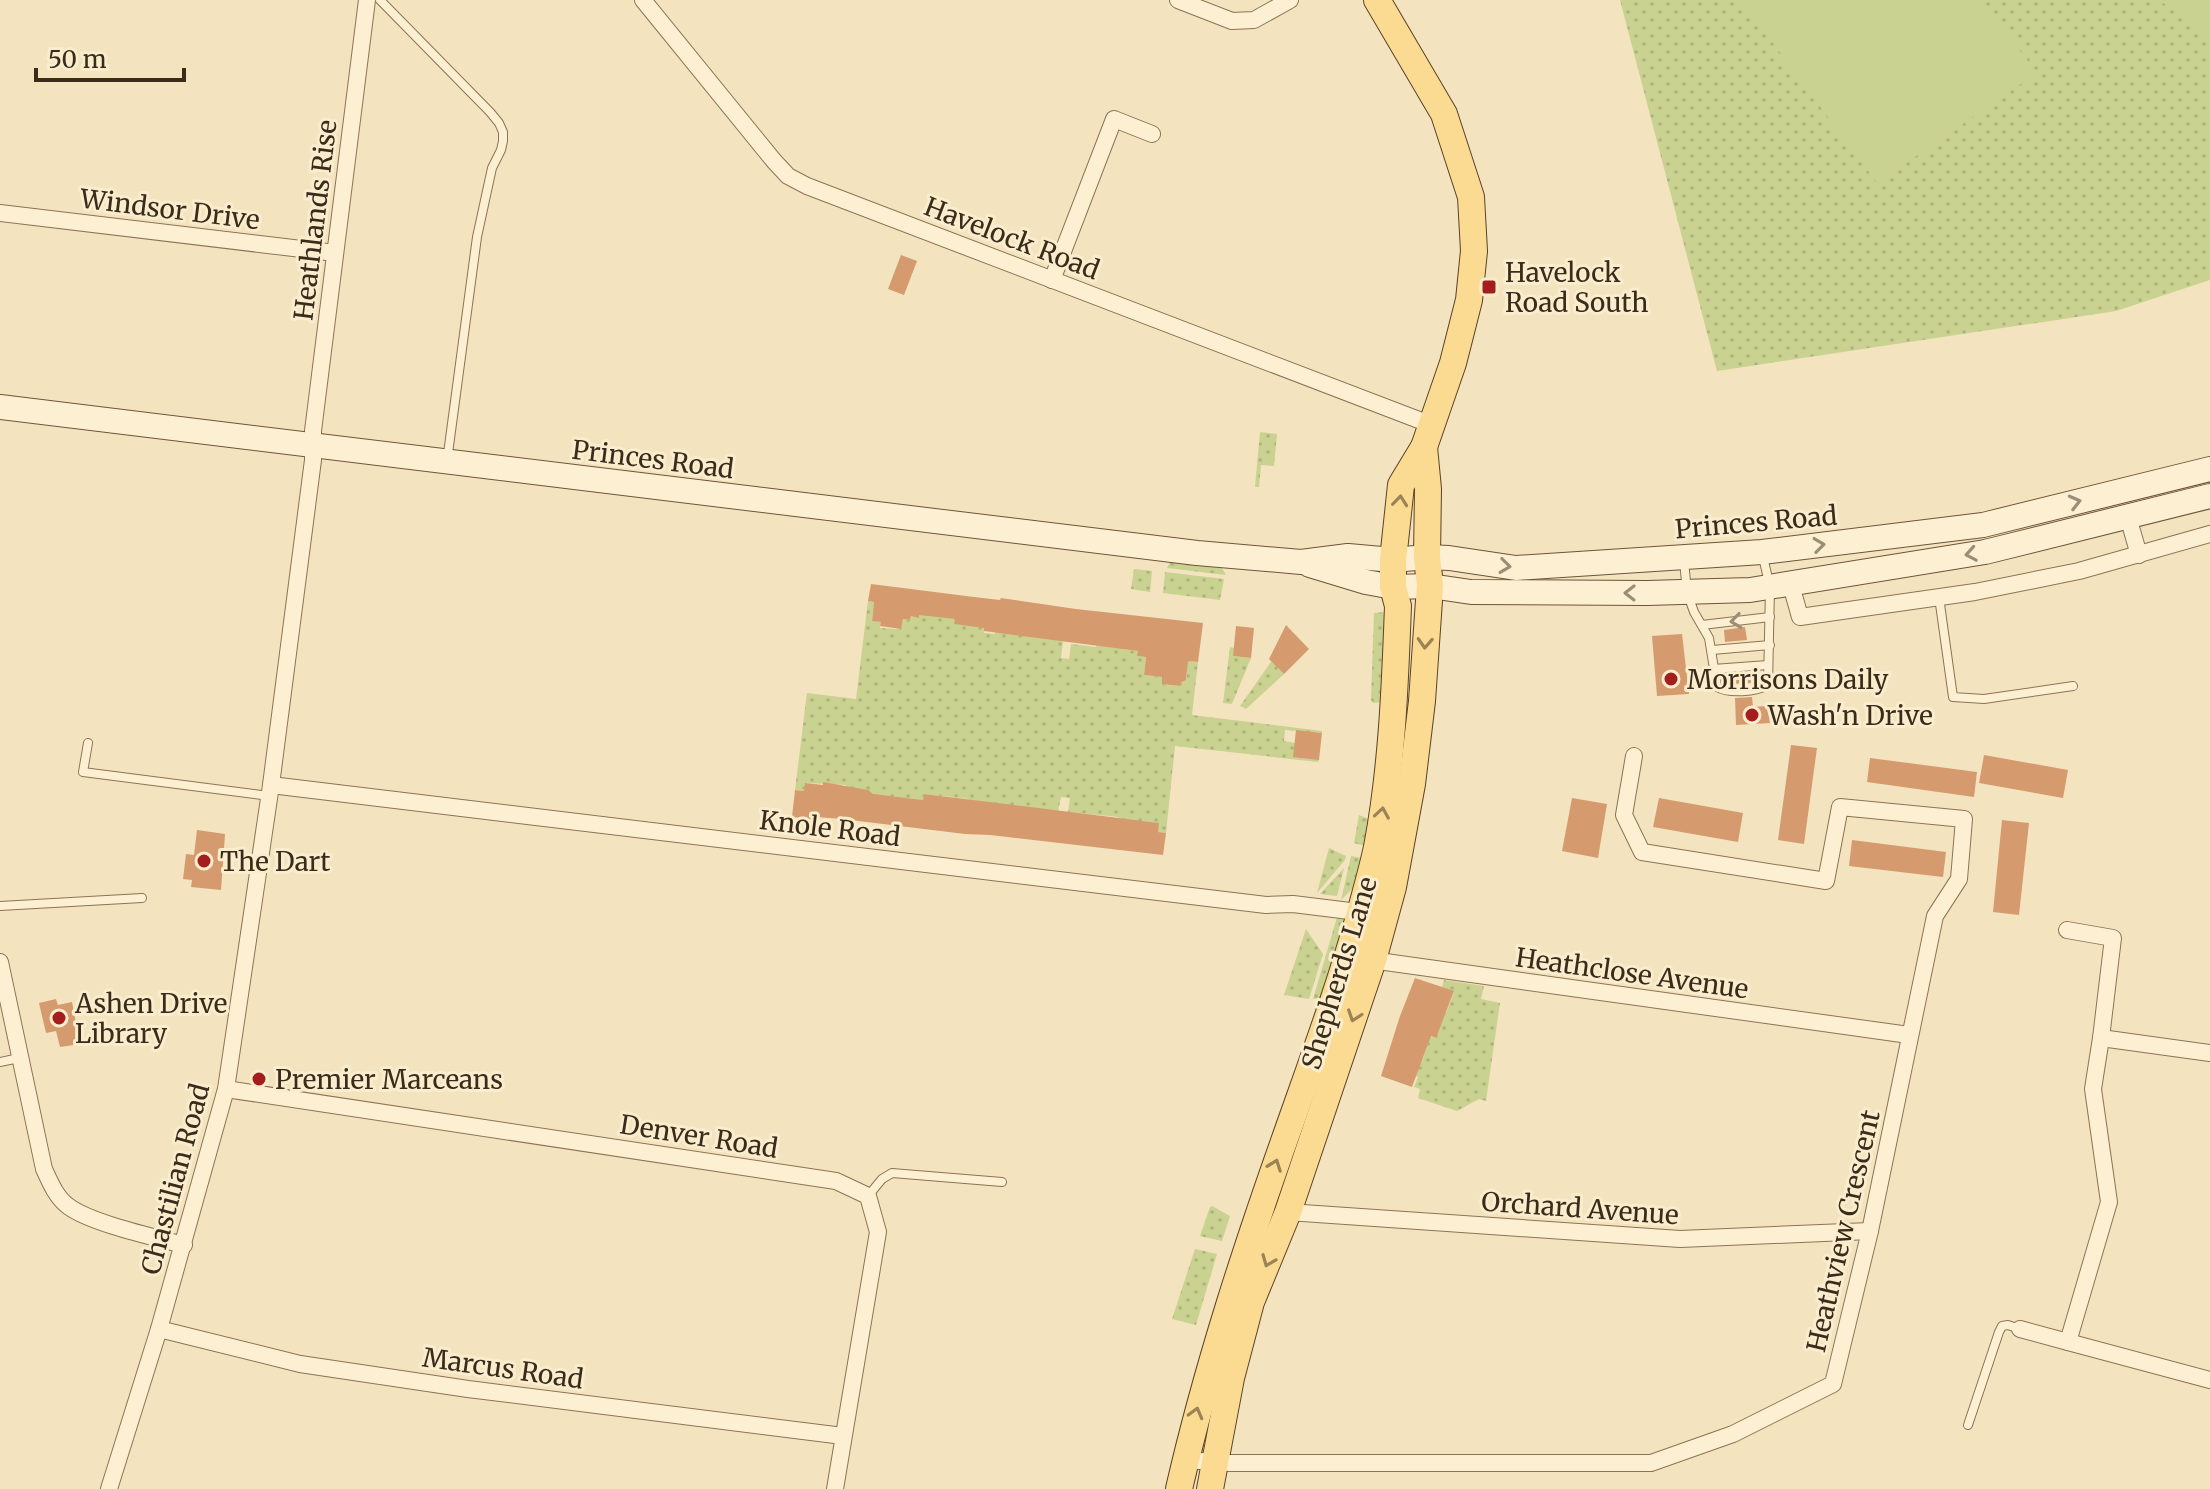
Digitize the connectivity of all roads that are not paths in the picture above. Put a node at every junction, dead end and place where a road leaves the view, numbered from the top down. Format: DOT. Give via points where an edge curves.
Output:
graph roads {
  1 [pos="367,0"];
  2 [pos="380,0"];
  3 [pos="643,0"];
  4 [pos="1178,0"];
  5 [pos="1290,0"];
  6 [pos="1377,0"];
  7 [pos="1152,134"];
  8 [pos="0,213"];
  9 [pos="335,253"];
  10 [pos="1052,280"];
  11 [pos="0,407"];
  12 [pos="1428,436"];
  13 [pos="312,446"];
  14 [pos="447,462"];
  15 [pos="2210,469"];
  16 [pos="2210,496"];
  17 [pos="2128,517"];
  18 [pos="2210,534"];
  19 [pos="1762,552"];
  20 [pos="2139,555"];
  21 [pos="1427,557"];
  22 [pos="1684,558"];
  23 [pos="1393,560"];
  24 [pos="1301,562"];
  25 [pos="1430,586"];
  26 [pos="1780,586"];
  27 [pos="1393,587"];
  28 [pos="1687,592"];
  29 [pos="1938,597"];
  30 [pos="1770,617"];
  31 [pos="1702,625"];
  32 [pos="1770,645"];
  33 [pos="1712,650"];
  34 [pos="1768,665"];
  35 [pos="1713,669"];
  36 [pos="2073,686"];
  37 [pos="88,743"];
  38 [pos="1634,756"];
  39 [pos="270,790"];
  40 [pos="142,898"];
  41 [pos="0,906"];
  42 [pos="1372,914"];
  43 [pos="2067,930"];
  44 [pos="1360,958"];
  45 [pos="0,962"];
  46 [pos="1909,1035"];
  47 [pos="2101,1038"];
  48 [pos="2210,1053"];
  49 [pos="19,1058"];
  50 [pos="0,1062"];
  51 [pos="226,1089"];
  52 [pos="1002,1182"];
  53 [pos="868,1196"];
  54 [pos="1288,1212"];
  55 [pos="1870,1231"];
  56 [pos="184,1245"];
  57 [pos="159,1329"];
  58 [pos="2020,1329"];
  59 [pos="2068,1342"];
  60 [pos="2210,1380"];
  61 [pos="1968,1425"];
  62 [pos="843,1436"];
  63 [pos="1185,1460"];
  64 [pos="1215,1462"];
  65 [pos="109,1489"];
  66 [pos="835,1489"];
  67 [pos="1179,1489"];
  68 [pos="1210,1489"];
  1 -- 9 [label="street, Heathlands Rise"];
  2 -- 14 [label="lane" via="490,112 503,132 477,237"];
  3 -- 10 [label="street, Havelock Road" via="788,176"];
  4 -- 5 [label="street" via="1232,21 1254,20"];
  6 -- 12 [label="main road, Shepherds Lane" via="1444,114 1471,197 1474,251 1469,300"];
  7 -- 10 [label="street" via="1114,119"];
  8 -- 9 [label="street, Windsor Drive"];
  9 -- 13 [label="street, Heathlands Rise"];
  10 -- 12 [label="street, Havelock Road"];
  11 -- 13 [label="main road, Princes Road"];
  12 -- 21 [label="main road, Shepherds Lane"];
  23 -- 12 [label="main road, Shepherds Lane, one-way" via="1401,485"];
  13 -- 14 [label="main road, Princes Road"];
  13 -- 39 [label="street, Chastilian Road"];
  14 -- 24 [label="main road, Princes Road"];
  19 -- 15 [label="main road, Princes Road, one-way" via="1983,525"];
  16 -- 17 [label="main road, Princes Road"];
  17 -- 20 [label="street"];
  17 -- 26 [label="main road, Princes Road, one-way" via="1985,552"];
  18 -- 20 [label="street"];
  19 -- 22 [label="main road, Princes Road"];
  19 -- 26 [label="lane"];
  20 -- 29 [label="street"];
  21 -- 22 [label="main road, Princes Road, one-way" via="1516,568"];
  21 -- 23 [label="main road, Princes Road"];
  21 -- 25 [label="main road, Shepherds Lane"];
  22 -- 28 [label="lane"];
  23 -- 24 [label="main road, Princes Road" via="1348,556"];
  23 -- 27 [label="main road, Shepherds Lane"];
  24 -- 27 [label="main road, Princes Road"];
  25 -- 27 [label="main road, Princes Road"];
  28 -- 25 [label="main road, Princes Road, one-way" via="1471,592"];
  25 -- 42 [label="main road, Shepherds Lane, one-way" via="1412,784 1393,887"];
  26 -- 28 [label="main road, Princes Road"];
  26 -- 29 [label="street" via="1800,617"];
  26 -- 30 [label="lane"];
  42 -- 27 [label="main road, Shepherds Lane, one-way" via="1389,771 1398,615"];
  28 -- 31 [label="lane"];
  29 -- 36 [label="lane" via="1953,697 1984,699"];
  30 -- 31 [label="lane, one-way"];
  30 -- 32 [label="lane"];
  31 -- 33 [label="lane"];
  32 -- 33 [label="lane"];
  32 -- 34 [label="lane"];
  33 -- 35 [label="lane"];
  34 -- 35 [label="lane"];
  34 -- 35 [label="lane" via="1768,685 1761,689 1724,691 1717,687"];
  37 -- 39 [label="lane" via="83,772"];
  38 -- 46 [label="street, Heathview Crescent" via="1624,815 1642,852 1826,881 1840,807 1964,819 1959,879 1935,916"];
  39 -- 42 [label="street, Knole Road"];
  39 -- 51 [label="street, Chastilian Road"];
  40 -- 41 [label="lane"];
  42 -- 44 [label="main road, Shepherds Lane"];
  43 -- 47 [label="street" via="2113,938"];
  44 -- 46 [label="street, Heathclose Avenue"];
  44 -- 54 [label="main road, Shepherds Lane, one-way"];
  63 -- 44 [label="main road, Shepherds Lane, one-way" via="1227,1307"];
  45 -- 49 [label="street"];
  46 -- 55 [label="street, Heathview Crescent"];
  47 -- 48 [label="street"];
  47 -- 59 [label="street" via="2093,1089 2109,1202"];
  49 -- 50 [label="lane"];
  49 -- 56 [label="street" via="44,1169 66,1206"];
  51 -- 53 [label="street, Denver Road" via="836,1181"];
  51 -- 56 [label="street, Chastilian Road"];
  52 -- 53 [label="lane" via="892,1173"];
  53 -- 62 [label="street" via="878,1232"];
  54 -- 55 [label="street, Orchard Avenue" via="1680,1239"];
  54 -- 64 [label="main road, Shepherds Lane, one-way" via="1251,1302"];
  55 -- 64 [label="street, Heathview Crescent" via="1833,1384 1733,1434 1664,1459"];
  56 -- 57 [label="street, Chastilian Road"];
  57 -- 62 [label="street, Marcus Road" via="300,1364"];
  57 -- 65 [label="street, Chastilian Road"];
  58 -- 59 [label="street"];
  58 -- 61 [label="lane" via="2002,1326"];
  59 -- 60 [label="street"];
  62 -- 66 [label="street"];
  63 -- 64 [label="street, Heathview Crescent"];
  63 -- 67 [label="main road, Shepherds Lane"];
  64 -- 68 [label="main road, Shepherds Lane"];
}
